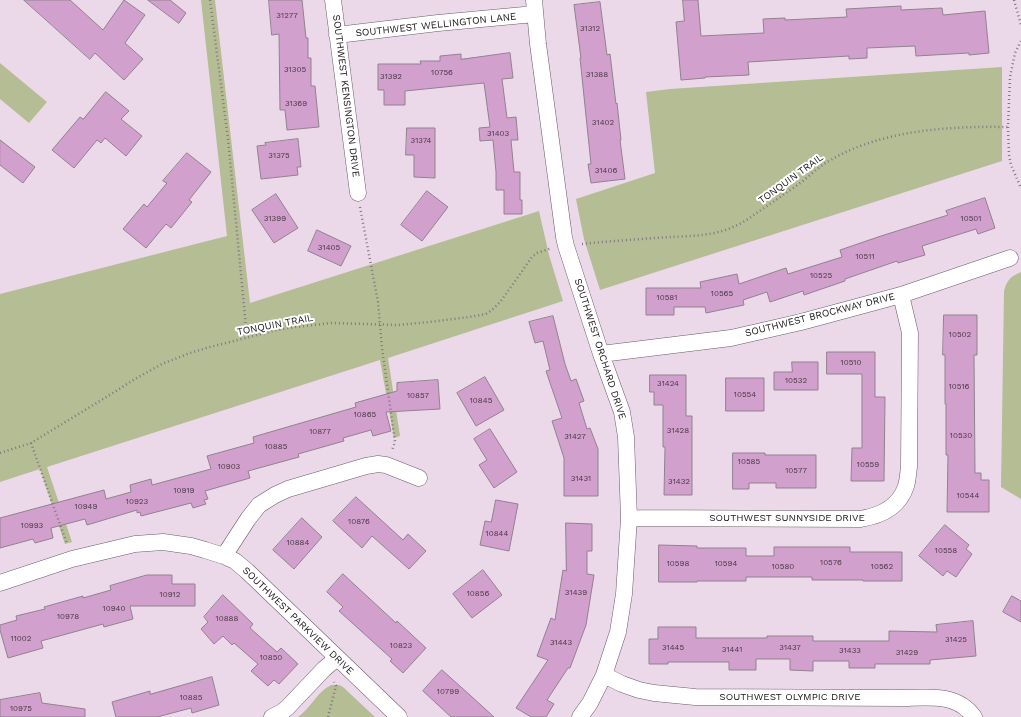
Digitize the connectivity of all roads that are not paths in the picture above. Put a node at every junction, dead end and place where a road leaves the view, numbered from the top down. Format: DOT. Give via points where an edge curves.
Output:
graph roads {
  1 [pos="333,0"];
  2 [pos="535,7"];
  3 [pos="337,35"];
  4 [pos="358,193"];
  5 [pos="1010,258"];
  6 [pos="901,295"];
  7 [pos="601,354"];
  8 [pos="419,478"];
  9 [pos="629,518"];
  10 [pos="224,556"];
  11 [pos="0,583"];
  12 [pos="337,658"];
  13 [pos="604,675"];
  14 [pos="272,717"];
  15 [pos="399,717"];
  16 [pos="580,717"];
  17 [pos="974,717"];
  1 -- 3 [label="street, SOUTHWEST KENSINGTON DRIVE"];
  2 -- 3 [label="street, SOUTHWEST WELLINGTON LANE" via="438,23"];
  2 -- 7 [label="street, SOUTHWEST ORCHARD DRIVE" via="564,237"];
  3 -- 4 [label="street, SOUTHWEST KENSINGTON DRIVE"];
  5 -- 6 [label="street, SOUTHWEST BROCKWAY DRIVE"];
  6 -- 7 [label="street, SOUTHWEST BROCKWAY DRIVE" via="731,338"];
  6 -- 9 [label="street, SOUTHWEST SUNNYSIDE DRIVE" via="910,333 909,467 906,486 900,499 887,510 874,517 860,519"];
  7 -- 9 [label="street, SOUTHWEST ORCHARD DRIVE" via="622,412 626,437"];
  8 -- 10 [label="street" via="378,464 288,489 253,511"];
  9 -- 13 [label="street, SOUTHWEST ORCHARD DRIVE" via="624,594 618,632"];
  10 -- 11 [label="street, SOUTHWEST PARKVIEW DRIVE" via="192,546 163,542 135,544 72,559"];
  10 -- 12 [label="street, SOUTHWEST PARKVIEW DRIVE" via="247,571"];
  12 -- 14 [label="street" via="288,707"];
  12 -- 15 [label="street, SOUTHWEST PARKVIEW DRIVE"];
  13 -- 16 [label="street, SOUTHWEST ORCHARD DRIVE"];
  13 -- 17 [label="street, SOUTHWEST OLYMPIC DRIVE" via="639,690 696,697 934,697 960,704"];
}
